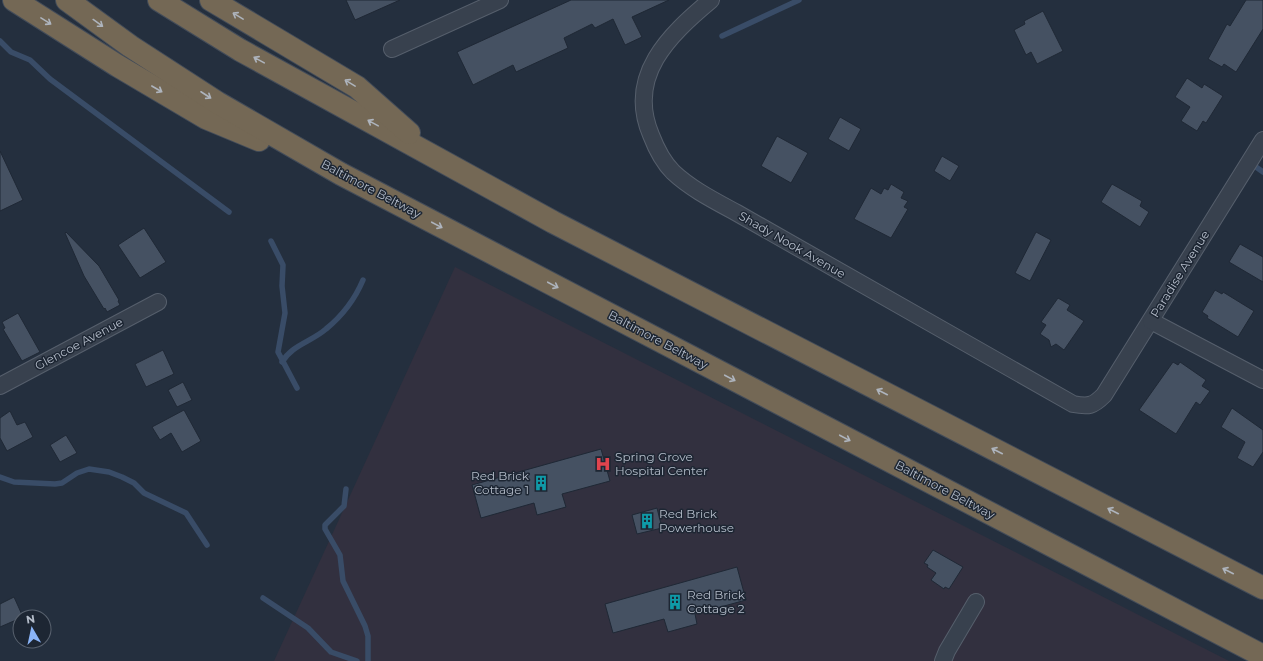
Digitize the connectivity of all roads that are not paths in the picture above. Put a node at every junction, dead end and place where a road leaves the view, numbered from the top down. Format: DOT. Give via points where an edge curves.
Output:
graph roads {
  1 [pos="14,0"];
  2 [pos="67,0"];
  3 [pos="159,0"];
  4 [pos="211,0"];
  5 [pos="500,0"];
  6 [pos="711,0"];
  7 [pos="392,49"];
  8 [pos="1263,140"];
  9 [pos="444,163"];
  10 [pos="341,174"];
  11 [pos="158,302"];
  12 [pos="1151,321"];
  13 [pos="1263,380"];
  14 [pos="0,386"];
  15 [pos="1094,404"];
  16 [pos="1263,588"];
  17 [pos="976,602"];
  18 [pos="1263,656"];
  19 [pos="943,661"];
  1 -- 10 [label="highway, one-way" via="206,118"];
  2 -- 10 [label="highway, Baltimore Beltway, one-way" via="130,46 218,103"];
  9 -- 3 [label="highway, one-way" via="240,50"];
  9 -- 4 [label="highway, one-way" via="357,87"];
  5 -- 7 [label="street"];
  6 -- 15 [label="street, Shady Nook Avenue" via="666,42 651,67 643,91 647,125 657,149 673,171 696,189 737,213 1073,404"];
  8 -- 12 [label="street, Paradise Avenue"];
  16 -- 9 [label="highway, one-way" via="553,222"];
  10 -- 18 [label="highway, Baltimore Beltway, one-way"];
  11 -- 14 [label="street, Glencoe Avenue"];
  12 -- 13 [label="street"];
  12 -- 15 [label="street, Paradise Avenue" via="1104,395"];
  17 -- 19 [label="street"];
}
